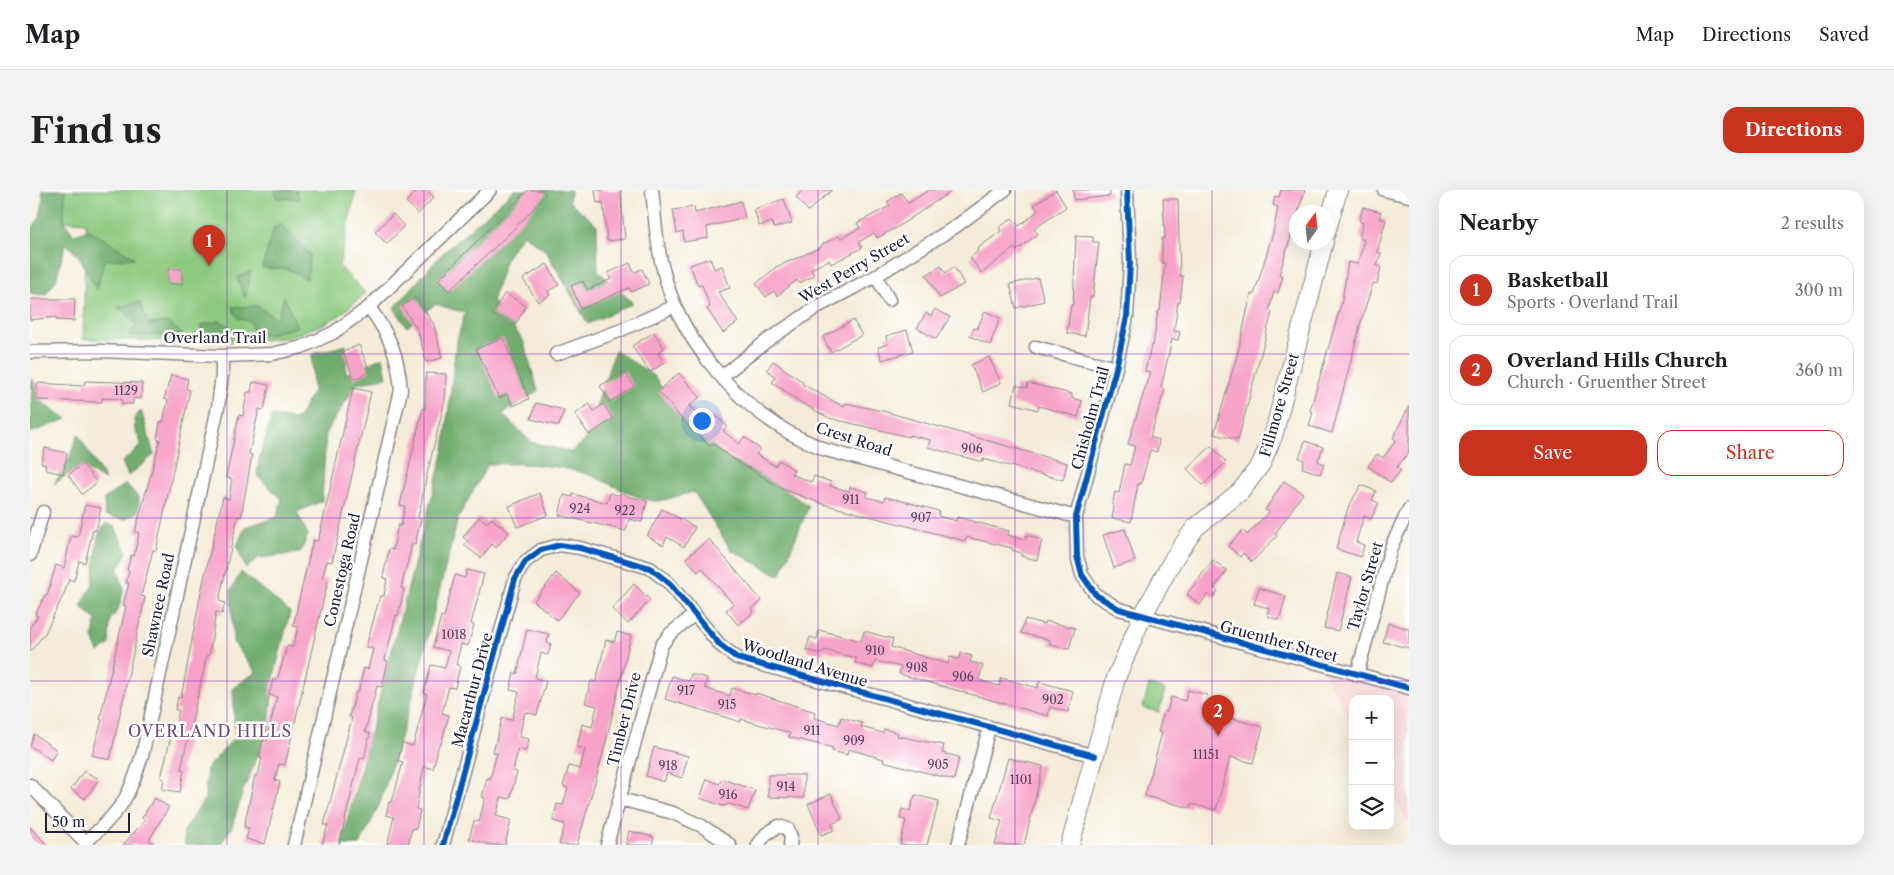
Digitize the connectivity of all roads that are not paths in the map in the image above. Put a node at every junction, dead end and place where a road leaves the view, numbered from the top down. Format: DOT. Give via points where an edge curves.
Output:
graph roads {
  1 [pos="490,190"];
  2 [pos="652,190"];
  3 [pos="1004,190"];
  4 [pos="1127,190"];
  5 [pos="1338,190"];
  6 [pos="1384,190"];
  7 [pos="1409,196"];
  8 [pos="1334,205"];
  9 [pos="1322,250"];
  10 [pos="876,276"];
  11 [pos="889,300"];
  12 [pos="675,306"];
  13 [pos="369,307"];
  14 [pos="1036,347"];
  15 [pos="30,352"];
  16 [pos="556,354"];
  17 [pos="222,356"];
  18 [pos="1116,368"];
  19 [pos="722,376"];
  20 [pos="1408,511"];
  21 [pos="43,512"];
  22 [pos="1076,518"];
  23 [pos="541,550"];
  24 [pos="30,555"];
  25 [pos="694,614"];
  26 [pos="1142,617"];
  27 [pos="1357,675"];
  28 [pos="1409,688"];
  29 [pos="989,728"];
  30 [pos="1095,756"];
  31 [pos="30,786"];
  32 [pos="620,799"];
  33 [pos="87,844"];
  34 [pos="294,845"];
  35 [pos="443,845"];
  36 [pos="607,845"];
  37 [pos="730,845"];
  38 [pos="758,845"];
  39 [pos="790,845"];
  40 [pos="958,845"];
  41 [pos="1070,845"];
  1 -- 13 [label="street, Overland Trail"];
  2 -- 12 [label="street, Crest Road" via="663,270"];
  3 -- 10 [label="street, West Perry Street" via="954,227"];
  4 -- 18 [label="street, Chisholm Trail" via="1130,263 1127,317"];
  5 -- 8 [label="street"];
  6 -- 7 [label="street"];
  9 -- 26 [label="street, Fillmore Street" via="1273,436 1262,464 1241,491 1195,528 1174,558"];
  10 -- 11 [label="street"];
  10 -- 19 [label="street, West Perry Street" via="817,307"];
  12 -- 16 [label="street"];
  12 -- 19 [label="street, Crest Road" via="705,357"];
  13 -- 17 [label="street, Overland Trail" via="333,332 302,347 272,354"];
  13 -- 34 [label="street, Conestoga Road" via="392,343 399,365 401,390"];
  14 -- 18 [label="street"];
  15 -- 17 [label="street, Overland Trail"];
  17 -- 33 [label="street, Shawnee Road" via="218,407 143,752 133,787 118,812"];
  18 -- 22 [label="street, Chisholm Trail"];
  19 -- 22 [label="street, Crest Road" via="758,411 788,432 826,450"];
  20 -- 27 [label="street, Taylor Street" via="1392,548"];
  21 -- 24 [label="street"];
  22 -- 26 [label="street, Chisholm Trail" via="1077,556 1082,575 1096,595 1118,609"];
  23 -- 25 [label="street, Woodland Avenue" via="560,545 580,548 650,568 668,582"];
  23 -- 35 [label="street, Macarthur Drive" via="526,562 515,579"];
  25 -- 29 [label="street, Woodland Avenue" via="720,645 737,658"];
  25 -- 32 [label="street, Timber Drive" via="661,646"];
  26 -- 27 [label="street, Gruenther Street"];
  26 -- 30 [label="street, Fillmore Street" via="1116,678"];
  27 -- 28 [label="street, Gruenther Street"];
  29 -- 30 [label="street, Woodland Avenue"];
  29 -- 40 [label="street"];
  30 -- 41 [label="street, Fillmore Street"];
  31 -- 33 [label="street"];
  32 -- 36 [label="street, Timber Drive"];
  32 -- 37 [label="street" via="673,813 702,826"];
  38 -- 39 [label="street" via="766,834 779,826 788,829"];
}
